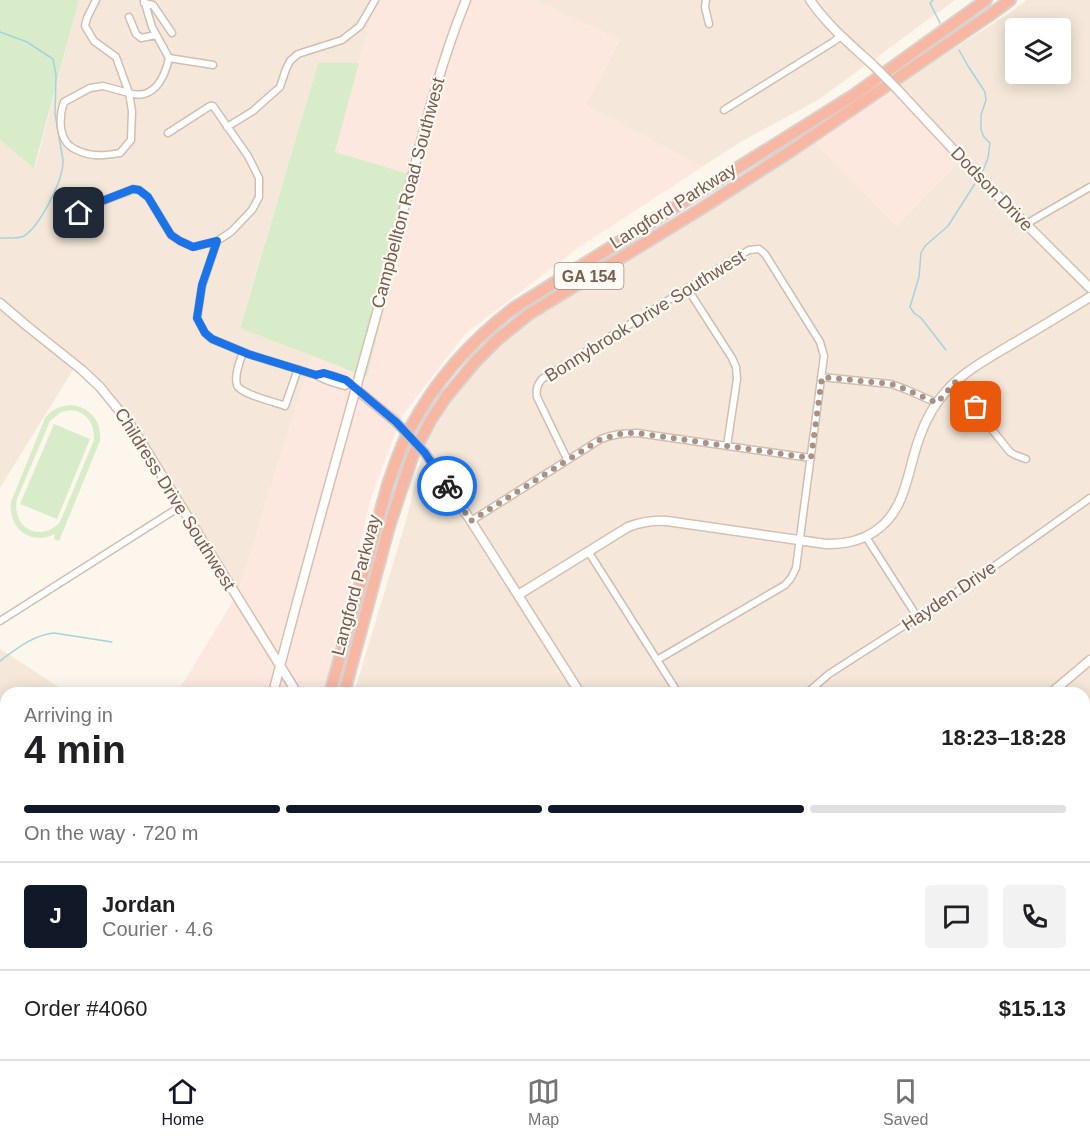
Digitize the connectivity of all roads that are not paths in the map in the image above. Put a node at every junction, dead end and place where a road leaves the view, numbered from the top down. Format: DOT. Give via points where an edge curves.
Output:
graph roads {
  1 [pos="96,0"];
  2 [pos="375,0"];
  3 [pos="466,0"];
  4 [pos="706,0"];
  5 [pos="810,0"];
  6 [pos="986,0"];
  7 [pos="1010,0"];
  8 [pos="144,1"];
  9 [pos="129,17"];
  10 [pos="709,24"];
  11 [pos="172,33"];
  12 [pos="156,35"];
  13 [pos="841,36"];
  14 [pos="169,58"];
  15 [pos="213,65"];
  16 [pos="129,93"];
  17 [pos="724,110"];
  18 [pos="228,127"];
  19 [pos="168,133"];
  20 [pos="1090,187"];
  21 [pos="79,213"];
  22 [pos="1026,224"];
  23 [pos="217,241"];
  24 [pos="687,288"];
  25 [pos="1090,288"];
  26 [pos="1090,297"];
  27 [pos="0,303"];
  28 [pos="243,352"];
  29 [pos="298,369"];
  30 [pos="822,377"];
  31 [pos="957,380"];
  32 [pos="352,386"];
  33 [pos="937,403"];
  34 [pos="727,446"];
  35 [pos="811,458"];
  36 [pos="567,459"];
  37 [pos="1026,459"];
  38 [pos="1090,498"];
  39 [pos="181,506"];
  40 [pos="471,521"];
  41 [pos="866,537"];
  42 [pos="801,541"];
  43 [pos="588,551"];
  44 [pos="518,595"];
  45 [pos="918,618"];
  46 [pos="0,621"];
  47 [pos="286,641"];
  48 [pos="265,642"];
  49 [pos="657,660"];
  50 [pos="1090,660"];
  51 [pos="280,665"];
  52 [pos="274,687"];
  53 [pos="293,687"];
  54 [pos="332,687"];
  55 [pos="346,687"];
  56 [pos="576,687"];
  57 [pos="674,687"];
  58 [pos="814,687"];
  59 [pos="1058,687"];
  1 -- 16 [label="street" via="85,26 94,41 116,57"];
  2 -- 18 [label="street" via="360,26 342,40 298,54 290,61 280,87"];
  3 -- 32 [label="street, Campbellton Road Southwest" via="448,45 382,295"];
  4 -- 10 [label="street"];
  5 -- 13 [label="street, Dodson Drive"];
  6 -- 54 [label="highway, Langford Parkway / GA 154" via="854,95 522,303 460,357 411,426 399,454"];
  7 -- 55 [label="highway, Langford Parkway / GA 154" via="795,149 529,314 475,362 431,420 414,453 392,516"];
  8 -- 11 [label="street" via="153,5"];
  8 -- 12 [label="street"];
  9 -- 12 [label="street" via="141,38"];
  12 -- 14 [label="street"];
  13 -- 17 [label="street"];
  13 -- 22 [label="street, Dodson Drive, bridge"];
  14 -- 15 [label="street"];
  14 -- 16 [label="street" via="162,81 152,90"];
  16 -- 16 [label="street" via="131,140 120,153 97,156 67,144 60,113 64,102 90,88 103,86"];
  18 -- 19 [label="street" via="212,105"];
  18 -- 23 [label="street" via="259,178 259,197 231,232"];
  20 -- 22 [label="street"];
  21 -- 23 [label="street" via="133,189 139,190 148,197 171,235 180,241 193,247"];
  22 -- 25 [label="street, Dodson Drive"];
  23 -- 28 [label="street" via="202,285 197,318 212,339"];
  24 -- 30 [label="street, Bonnybrook Drive Southwest" via="749,250 759,249 820,342 824,356"];
  24 -- 34 [label="street" via="736,367"];
  24 -- 36 [label="street, Bonnybrook Drive Southwest" via="538,383 537,397"];
  26 -- 31 [label="street"];
  27 -- 39 [label="street, Childress Drive Southwest" via="100,387 130,423"];
  28 -- 29 [label="street"];
  28 -- 29 [label="street" via="236,384 248,393 285,406"];
  29 -- 32 [label="street"];
  30 -- 33 [label="street" via="891,384"];
  30 -- 35 [label="street, Bonnybrook Drive Southwest"];
  31 -- 33 [label="street"];
  31 -- 37 [label="street" via="1010,452"];
  32 -- 40 [label="street, bridge" via="396,422 425,453"];
  32 -- 47 [label="street, Campbellton Road Southwest"];
  33 -- 41 [label="street" via="920,436 898,507"];
  34 -- 35 [label="street"];
  34 -- 36 [label="street" via="624,433 601,439"];
  35 -- 42 [label="street, Bonnybrook Drive Southwest"];
  36 -- 40 [label="street"];
  38 -- 45 [label="street, Hayden Drive"];
  39 -- 46 [label="street"];
  39 -- 48 [label="street, Childress Drive Southwest"];
  40 -- 44 [label="street"];
  41 -- 42 [label="street" via="837,545"];
  41 -- 45 [label="street"];
  42 -- 43 [label="street" via="654,520 628,527"];
  42 -- 49 [label="street, Bonnybrook Drive Southwest" via="796,568 785,585"];
  43 -- 44 [label="street"];
  43 -- 49 [label="street"];
  44 -- 56 [label="street"];
  45 -- 58 [label="street, Hayden Drive"];
  47 -- 48 [label="street"];
  47 -- 51 [label="street, Campbellton Road Southwest"];
  48 -- 51 [label="street, Childress Drive Southwest"];
  49 -- 57 [label="street"];
  50 -- 59 [label="street"];
  51 -- 52 [label="street, Campbellton Road Southwest"];
  51 -- 53 [label="street, Childress Drive Southwest"];
}
